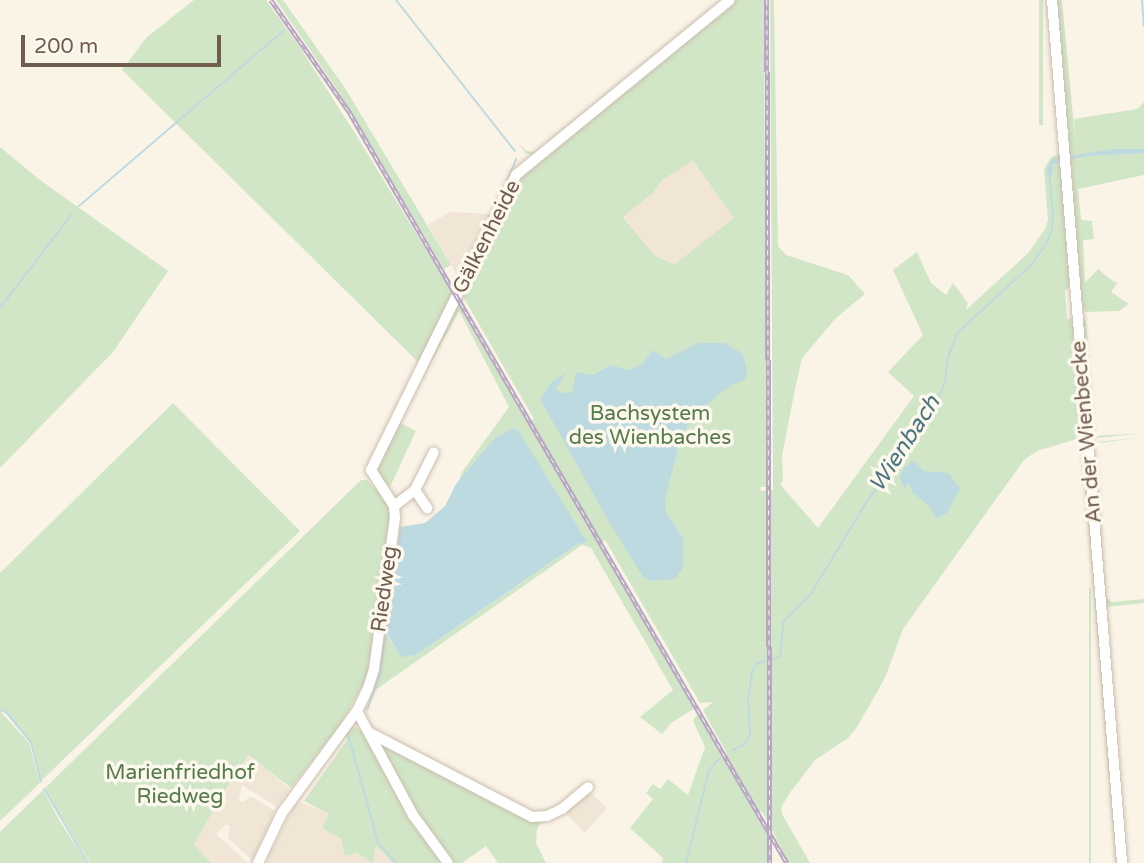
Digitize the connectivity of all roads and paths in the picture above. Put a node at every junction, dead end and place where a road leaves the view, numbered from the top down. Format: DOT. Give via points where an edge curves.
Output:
graph roads {
  1 [pos="730,0"];
  2 [pos="1052,0"];
  3 [pos="434,452"];
  4 [pos="415,490"];
  5 [pos="394,506"];
  6 [pos="427,508"];
  7 [pos="353,715"];
  8 [pos="366,729"];
  9 [pos="588,787"];
  10 [pos="258,863"];
  11 [pos="448,863"];
  12 [pos="1122,863"];
  1 -- 5 [label="street, Gälkenheide" via="516,175 371,470"];
  2 -- 12 [label="street, An der Wienbecke"];
  3 -- 4 [label="street"];
  4 -- 5 [label="street"];
  4 -- 6 [label="street"];
  5 -- 7 [label="street, Riedweg" via="374,669"];
  7 -- 8 [label="street"];
  7 -- 10 [label="street, Riedweg" via="299,787"];
  8 -- 9 [label="street" via="532,817 562,809"];
  8 -- 11 [label="street" via="413,815"];
}
